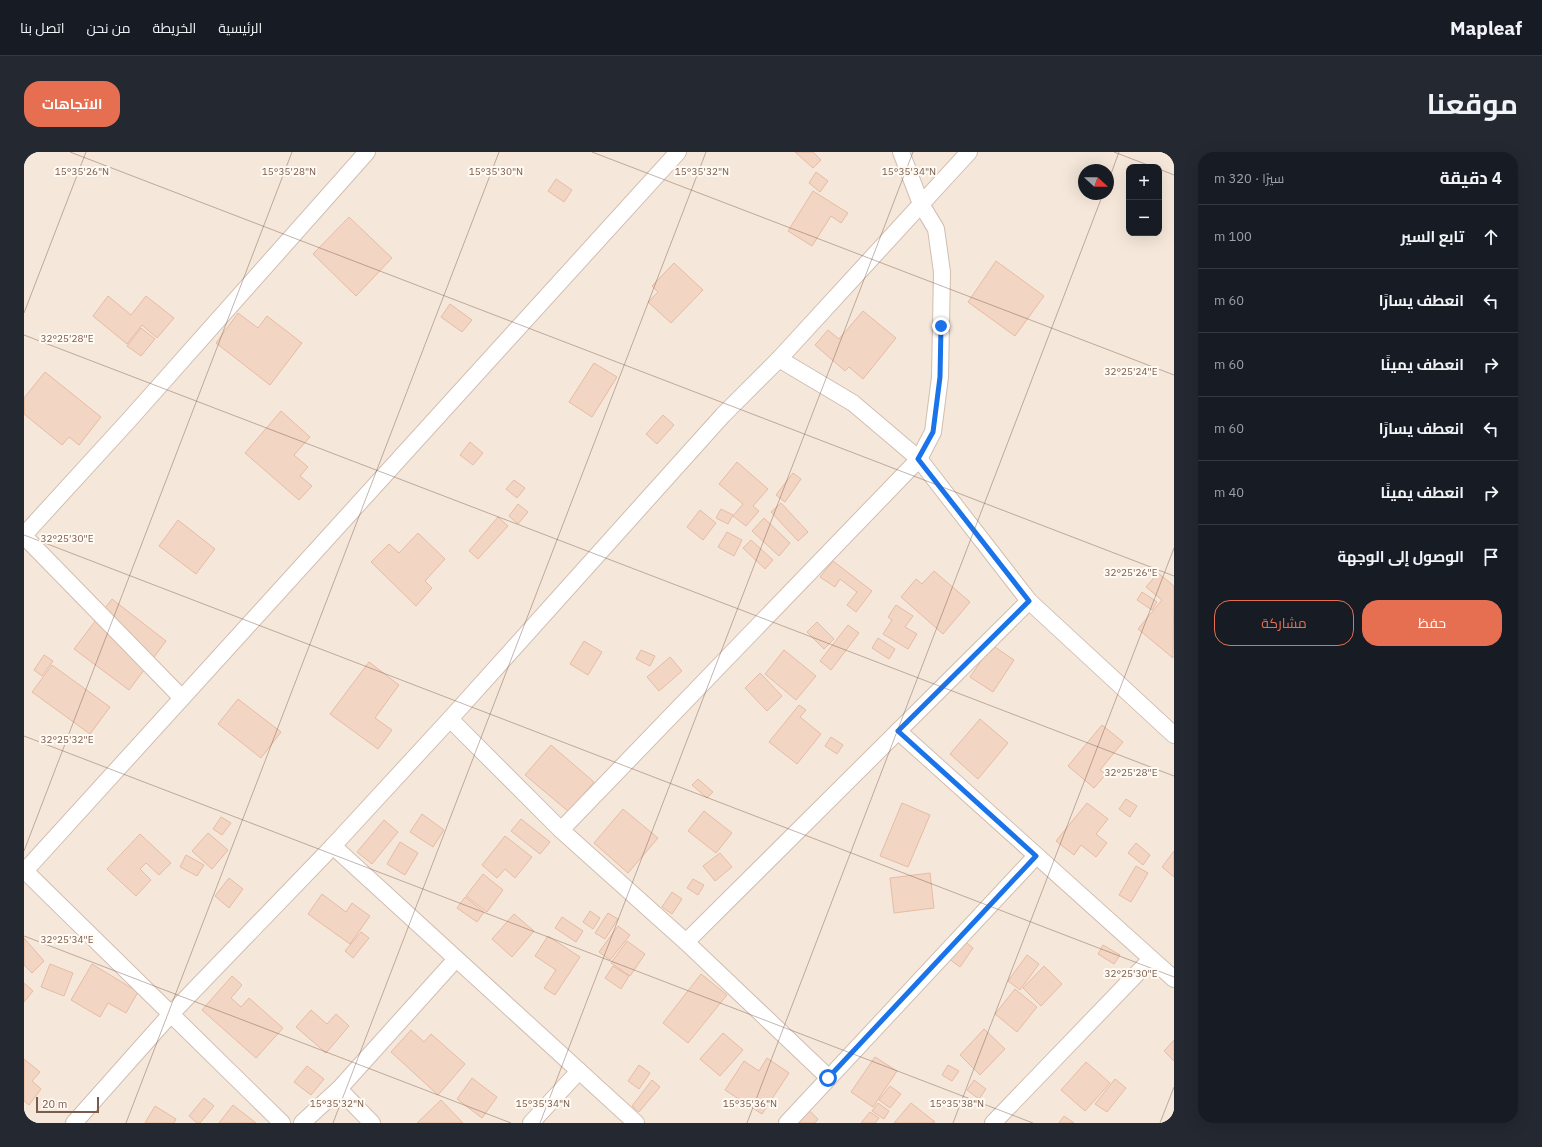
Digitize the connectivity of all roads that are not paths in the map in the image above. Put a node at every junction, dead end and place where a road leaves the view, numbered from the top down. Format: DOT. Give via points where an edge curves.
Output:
graph roads {
  1 [pos="367,152"];
  2 [pos="678,152"];
  3 [pos="901,152"];
  4 [pos="969,152"];
  5 [pos="921,204"];
  6 [pos="779,359"];
  7 [pos="918,459"];
  8 [pos="24,535"];
  9 [pos="1029,601"];
  10 [pos="182,698"];
  11 [pos="450,719"];
  12 [pos="898,731"];
  13 [pos="1174,735"];
  14 [pos="561,830"];
  15 [pos="333,846"];
  16 [pos="1036,856"];
  17 [pos="24,871"];
  18 [pos="686,942"];
  19 [pos="456,959"];
  20 [pos="1152,959"];
  21 [pos="1174,979"];
  22 [pos="170,1015"];
  23 [pos="579,1071"];
  24 [pos="828,1078"];
  25 [pos="338,1089"];
  26 [pos="74,1123"];
  27 [pos="282,1123"];
  28 [pos="302,1123"];
  29 [pos="372,1123"];
  30 [pos="531,1123"];
  31 [pos="636,1123"];
  32 [pos="787,1123"];
  33 [pos="992,1123"];
  1 -- 8 [label="street"];
  2 -- 10 [label="street"];
  3 -- 5 [label="street"];
  4 -- 5 [label="street"];
  5 -- 6 [label="street"];
  5 -- 7 [label="street" via="936,229 942,272 940,377 933,432"];
  6 -- 7 [label="street" via="853,402"];
  6 -- 11 [label="street" via="723,415"];
  7 -- 9 [label="street"];
  7 -- 14 [label="street"];
  8 -- 10 [label="street"];
  9 -- 12 [label="street"];
  9 -- 13 [label="street"];
  10 -- 17 [label="street"];
  11 -- 14 [label="street"];
  11 -- 15 [label="street"];
  12 -- 16 [label="street"];
  12 -- 18 [label="street"];
  14 -- 18 [label="street"];
  15 -- 19 [label="street"];
  15 -- 22 [label="street"];
  16 -- 20 [label="street"];
  16 -- 24 [label="street"];
  17 -- 22 [label="street"];
  18 -- 24 [label="street"];
  19 -- 23 [label="street"];
  19 -- 25 [label="street"];
  20 -- 21 [label="street"];
  20 -- 33 [label="street"];
  22 -- 26 [label="street"];
  22 -- 27 [label="street"];
  23 -- 30 [label="street"];
  23 -- 31 [label="street"];
  24 -- 32 [label="street"];
  25 -- 28 [label="street"];
  25 -- 29 [label="street"];
}
